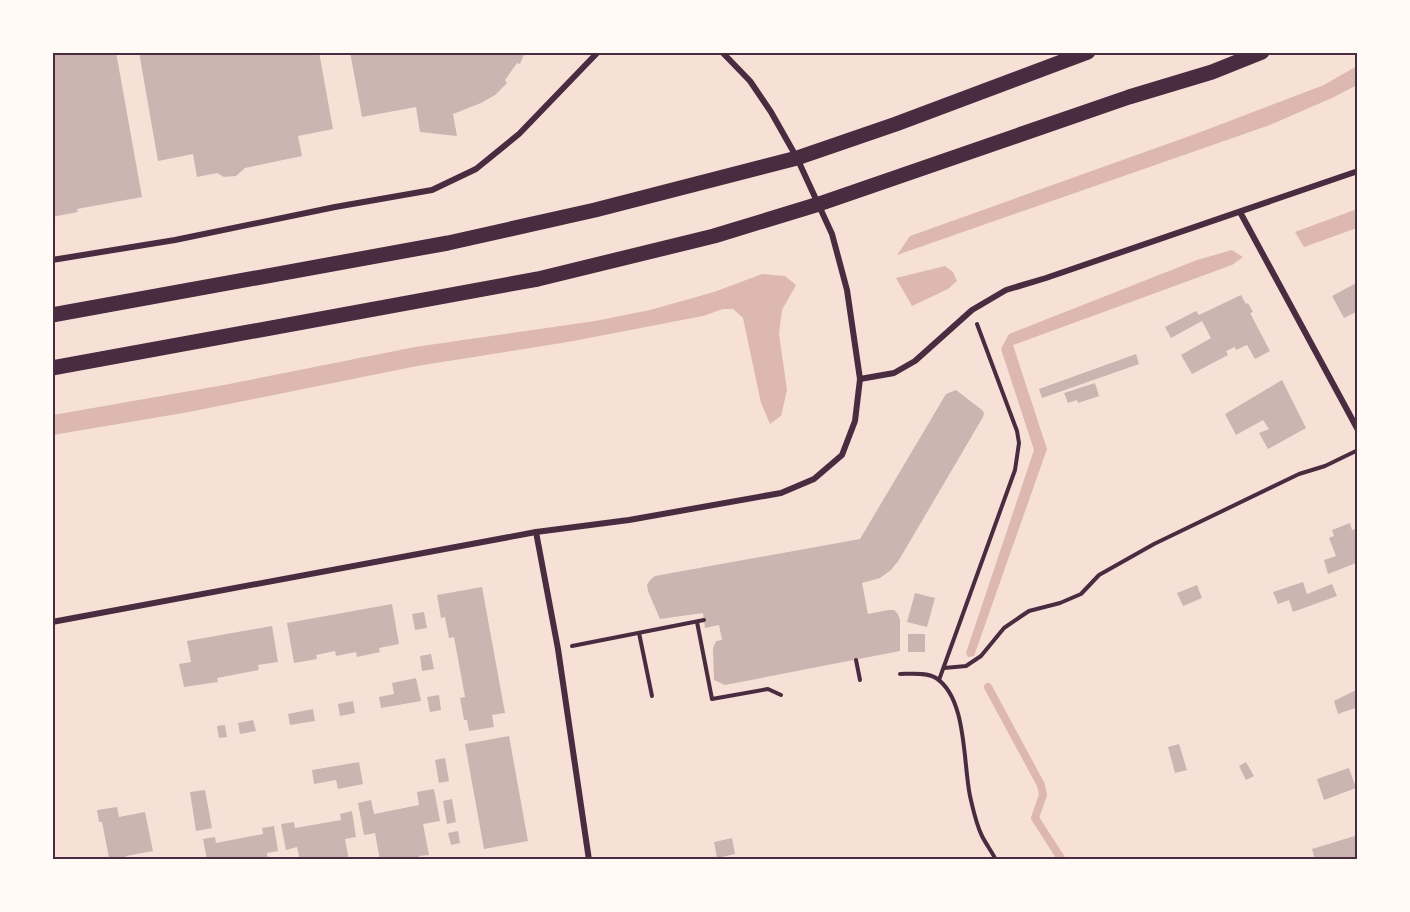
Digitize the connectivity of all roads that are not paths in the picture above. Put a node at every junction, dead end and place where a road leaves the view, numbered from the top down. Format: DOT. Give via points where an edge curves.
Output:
graph roads {
  1 [pos="598,52"];
  2 [pos="722,52"];
  3 [pos="1088,52"];
  4 [pos="1262,52"];
  5 [pos="797,158"];
  6 [pos="1358,171"];
  7 [pos="819,204"];
  8 [pos="1240,212"];
  9 [pos="52,260"];
  10 [pos="52,315"];
  11 [pos="52,368"];
  12 [pos="860,379"];
  13 [pos="1358,430"];
  14 [pos="536,532"];
  15 [pos="52,622"];
  16 [pos="589,860"];
  1 -- 9 [label="street" via="519,134 476,169 432,189"];
  2 -- 5 [label="street" via="750,81"];
  3 -- 5 [label="main road"];
  4 -- 7 [label="main road"];
  5 -- 7 [label="street"];
  5 -- 10 [label="main road" via="447,243"];
  6 -- 8 [label="street"];
  7 -- 11 [label="main road" via="714,236 538,279"];
  7 -- 12 [label="street" via="832,234 847,290"];
  8 -- 12 [label="street" via="1006,290 972,309 915,361 894,373"];
  8 -- 13 [label="street"];
  12 -- 14 [label="street" via="855,422 842,455 814,479 781,493"];
  14 -- 15 [label="street"];
  14 -- 16 [label="street" via="558,649"];
}
